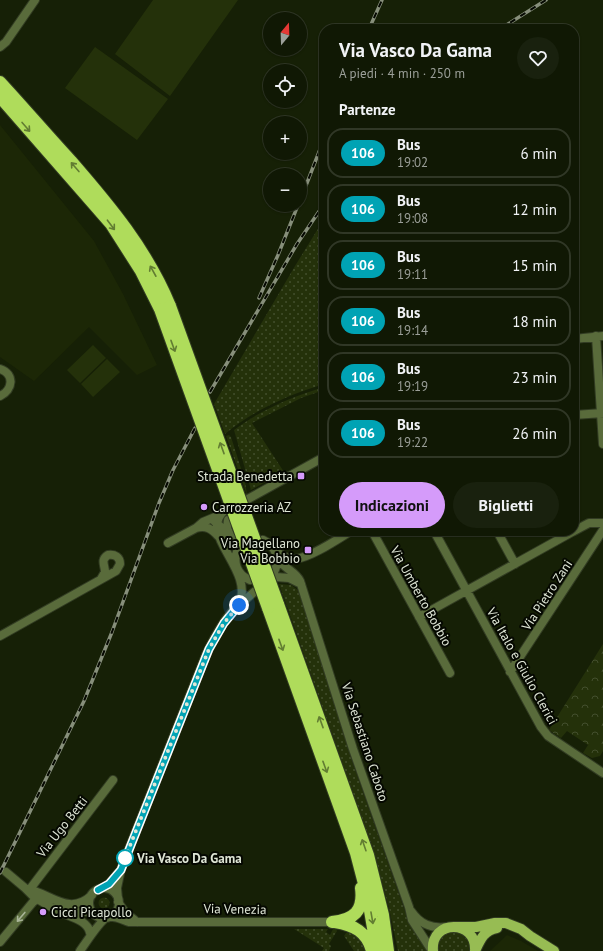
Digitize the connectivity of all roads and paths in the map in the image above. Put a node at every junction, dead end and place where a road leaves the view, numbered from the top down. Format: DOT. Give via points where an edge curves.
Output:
graph roads {
  1 [pos="35,0"];
  2 [pos="0,47"];
  3 [pos="0,82"];
  4 [pos="0,97"];
  5 [pos="165,307"];
  6 [pos="600,336"];
  7 [pos="579,338"];
  8 [pos="0,369"];
  9 [pos="0,396"];
  10 [pos="602,413"];
  11 [pos="579,415"];
  12 [pos="603,444"];
  13 [pos="319,460"];
  14 [pos="248,499"];
  15 [pos="228,520"];
  16 [pos="204,521"];
  17 [pos="217,522"];
  18 [pos="603,523"];
  19 [pos="196,528"];
  20 [pos="579,528"];
  21 [pos="603,530"];
  22 [pos="342,536"];
  23 [pos="375,536"];
  24 [pos="437,536"];
  25 [pos="499,536"];
  26 [pos="556,536"];
  27 [pos="219,537"];
  28 [pos="263,540"];
  29 [pos="168,543"];
  30 [pos="273,548"];
  31 [pos="238,549"];
  32 [pos="277,556"];
  33 [pos="515,564"];
  34 [pos="237,569"];
  35 [pos="101,579"];
  36 [pos="250,580"];
  37 [pos="301,584"];
  38 [pos="467,591"];
  39 [pos="254,592"];
  40 [pos="239,605"];
  41 [pos="273,606"];
  42 [pos="419,617"];
  43 [pos="0,636"];
  44 [pos="510,672"];
  45 [pos="450,673"];
  46 [pos="602,770"];
  47 [pos="113,780"];
  48 [pos="346,823"];
  49 [pos="371,868"];
  50 [pos="121,870"];
  51 [pos="6,872"];
  52 [pos="28,888"];
  53 [pos="95,892"];
  54 [pos="37,899"];
  55 [pos="118,901"];
  56 [pos="77,903"];
  57 [pos="409,906"];
  58 [pos="49,907"];
  59 [pos="93,913"];
  60 [pos="108,917"];
  61 [pos="137,922"];
  62 [pos="332,922"];
  63 [pos="453,927"];
  64 [pos="89,936"];
  65 [pos="532,938"];
  66 [pos="0,942"];
  67 [pos="80,951"];
  68 [pos="372,951"];
  69 [pos="377,951"];
  70 [pos="388,951"];
  71 [pos="395,951"];
  72 [pos="433,951"];
  73 [pos="475,951"];
  74 [pos="554,951"];
  1 -- 2 [label="street"];
  5 -- 3 [label="highway, one-way" via="150,265 117,215"];
  4 -- 5 [label="highway, one-way" via="116,231"];
  5 -- 41 [label="highway, bridge"];
  6 -- 7 [label="street"];
  6 -- 10 [label="street"];
  8 -- 9 [label="street" via="8,374 11,384 9,390"];
  10 -- 11 [label="street"];
  10 -- 12 [label="street"];
  13 -- 14 [label="street"];
  15 -- 17 [label="street" via="227,530 234,539 227,536"];
  16 -- 17 [label="street"];
  16 -- 17 [label="street" via="224,511"];
  16 -- 19 [label="street"];
  17 -- 27 [label="street"];
  18 -- 20 [label="street" via="589,523"];
  19 -- 27 [label="street" via="210,528"];
  19 -- 29 [label="street"];
  21 -- 44 [label="street, Via Pietro Zani"];
  22 -- 30 [label="street" via="306,556 297,558 289,558"];
  23 -- 42 [label="street, Via Umberto Bobbio"];
  24 -- 38 [label="street, Via Italo e Giulio Clerici"];
  25 -- 33 [label="street"];
  26 -- 33 [label="street"];
  27 -- 34 [label="street"];
  28 -- 30 [label="street"];
  30 -- 32 [label="street, Via Sebastiano Caboto"];
  31 -- 34 [label="street" via="235,559"];
  32 -- 37 [label="street, Via Sebastiano Caboto" via="282,564 298,577"];
  32 -- 37 [label="street" via="275,574"];
  33 -- 38 [label="street"];
  34 -- 36 [label="street"];
  34 -- 40 [label="street" via="242,587"];
  35 -- 43 [label="street"];
  37 -- 57 [label="street, Via Sebastiano Caboto" via="352,745"];
  38 -- 42 [label="street"];
  38 -- 44 [label="street, Via Italo e Giulio Clerici"];
  39 -- 40 [label="street"];
  40 -- 50 [label="street" via="224,623 209,649"];
  41 -- 48 [label="highway, one-way"];
  49 -- 41 [label="highway, one-way" via="351,807"];
  42 -- 45 [label="street, Via Umberto Bobbio"];
  44 -- 46 [label="street, Via Italo e Giulio Clerici" via="548,736"];
  47 -- 52 [label="street, Via Ugo Betti"];
  48 -- 62 [label="highway" via="362,900 355,915"];
  48 -- 69 [label="highway, one-way" via="365,884"];
  49 -- 70 [label="highway"];
  49 -- 71 [label="highway" via="385,902"];
  50 -- 53 [label="street" via="109,884"];
  50 -- 55 [label="street" via="117,888"];
  51 -- 52 [label="street, Via Venezia"];
  52 -- 54 [label="street, Via Venezia" via="30,894"];
  52 -- 56 [label="street, Via Venezia" via="63,903"];
  53 -- 55 [label="street" via="108,889 114,893"];
  53 -- 56 [label="street"];
  53 -- 59 [label="street" via="89,903"];
  54 -- 56 [label="street" via="66,907"];
  54 -- 58 [label="street, Via Venezia"];
  54 -- 66 [label="street, one-way"];
  55 -- 60 [label="street" via="115,912"];
  55 -- 61 [label="street" via="125,912"];
  57 -- 63 [label="street, Via Sebastiano Caboto" via="425,924 437,928"];
  57 -- 72 [label="street, Via Sebastiano Caboto" via="412,920"];
  58 -- 59 [label="street, Via Venezia"];
  58 -- 64 [label="street" via="84,923 88,927"];
  59 -- 60 [label="street, Via Venezia" via="102,918"];
  59 -- 64 [label="street"];
  60 -- 61 [label="street, Via Venezia"];
  60 -- 64 [label="street"];
  61 -- 62 [label="street, Via Venezia"];
  62 -- 68 [label="highway" via="359,930 367,938"];
  63 -- 65 [label="main road" via="503,923 519,928"];
  63 -- 72 [label="main road" via="442,930 437,935"];
  63 -- 73 [label="main road" via="470,934 474,940"];
  64 -- 67 [label="street"];
  65 -- 73 [label="main road" via="505,928 493,929 483,935"];
  65 -- 74 [label="main road"];
}
